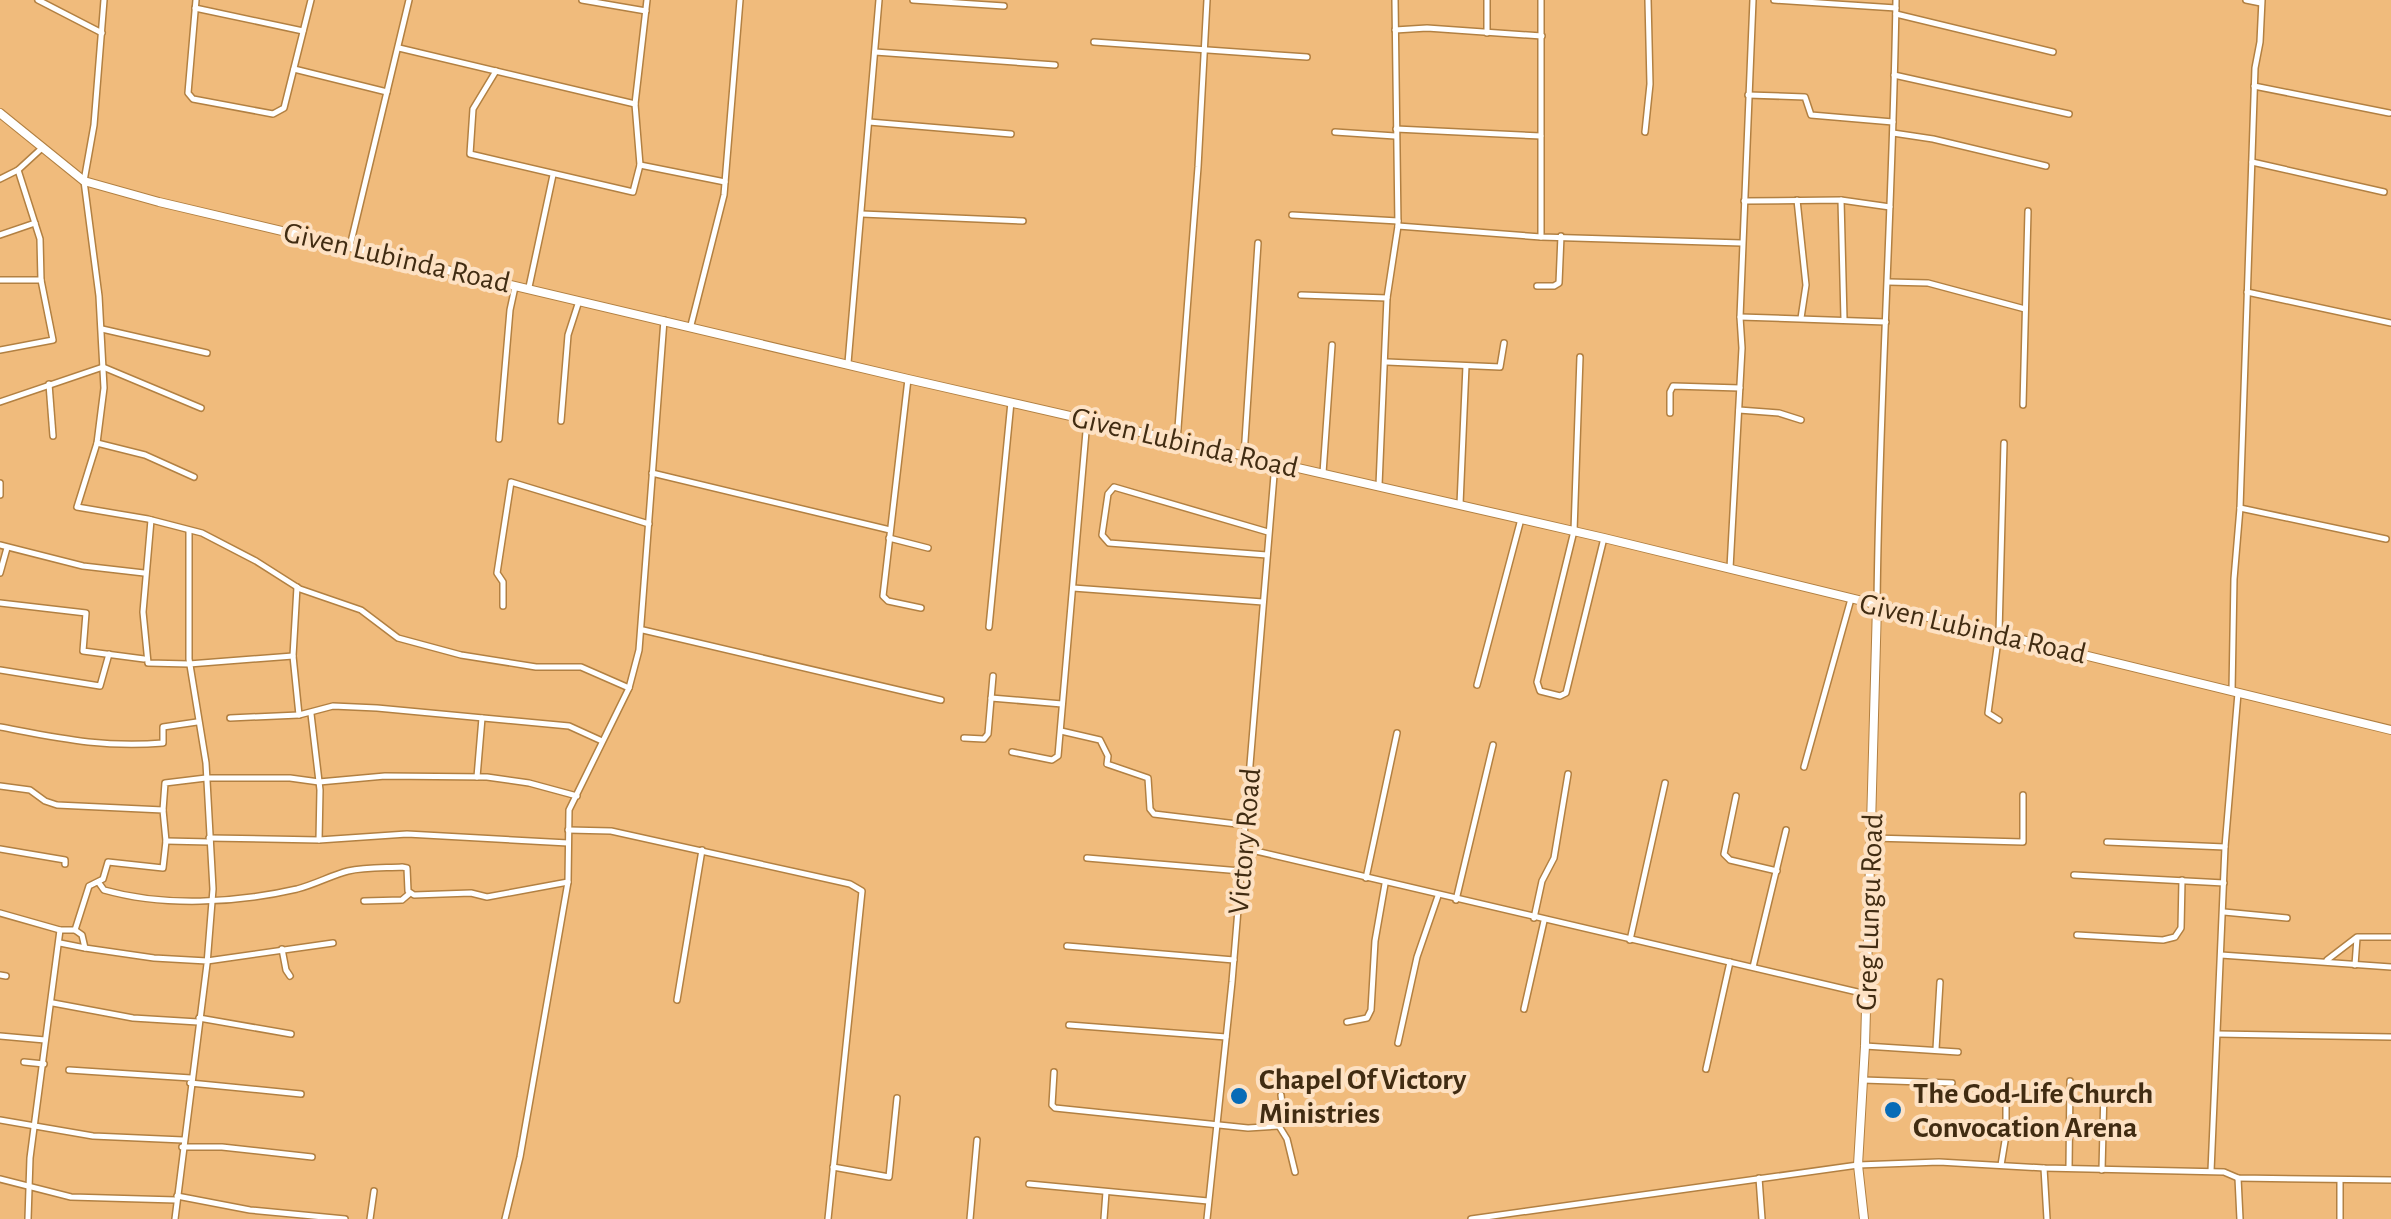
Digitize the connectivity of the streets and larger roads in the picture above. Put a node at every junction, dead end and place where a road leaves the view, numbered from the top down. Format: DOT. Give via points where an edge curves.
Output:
graph roads {
  1 [pos="38,0"];
  2 [pos="104,0"];
  3 [pos="196,0"];
  4 [pos="311,0"];
  5 [pos="410,0"];
  6 [pos="582,0"];
  7 [pos="647,0"];
  8 [pos="740,0"];
  9 [pos="878,0"];
  10 [pos="913,0"];
  11 [pos="1207,0"];
  12 [pos="1395,0"];
  13 [pos="1487,0"];
  14 [pos="1541,0"];
  15 [pos="1648,0"];
  16 [pos="1753,0"];
  17 [pos="1774,0"];
  18 [pos="2246,0"];
  19 [pos="2262,1"];
  20 [pos="1004,6"];
  21 [pos="1896,7"];
  22 [pos="195,8"];
  23 [pos="646,11"];
  24 [pos="1394,30"];
  25 [pos="303,31"];
  26 [pos="103,33"];
  27 [pos="1487,33"];
  28 [pos="1542,36"];
  29 [pos="1094,42"];
  30 [pos="398,48"];
  31 [pos="1204,50"];
  32 [pos="875,52"];
  33 [pos="2052,52"];
  34 [pos="1308,58"];
  35 [pos="1055,65"];
  36 [pos="294,69"];
  37 [pos="496,71"];
  38 [pos="1894,75"];
  39 [pos="2254,86"];
  40 [pos="386,92"];
  41 [pos="1748,94"];
  42 [pos="634,104"];
  43 [pos="0,113"];
  44 [pos="2389,113"];
  45 [pos="2069,114"];
  46 [pos="869,122"];
  47 [pos="1893,122"];
  48 [pos="1334,132"];
  49 [pos="1396,132"];
  50 [pos="1645,132"];
  51 [pos="1893,133"];
  52 [pos="1011,134"];
  53 [pos="1541,136"];
  54 [pos="42,148"];
  55 [pos="2252,162"];
  56 [pos="640,165"];
  57 [pos="2046,166"];
  58 [pos="18,170"];
  59 [pos="553,175"];
  60 [pos="0,179"];
  61 [pos="84,181"];
  62 [pos="726,182"];
  63 [pos="2384,192"];
  64 [pos="1798,200"];
  65 [pos="1841,200"];
  66 [pos="1744,202"];
  67 [pos="1891,207"];
  68 [pos="2028,211"];
  69 [pos="862,214"];
  70 [pos="1292,215"];
  71 [pos="1023,221"];
  72 [pos="35,223"];
  73 [pos="1398,223"];
  74 [pos="0,235"];
  75 [pos="1560,236"];
  76 [pos="1541,237"];
  77 [pos="1258,243"];
  78 [pos="1742,244"];
  79 [pos="350,246"];
  80 [pos="0,280"];
  81 [pos="41,280"];
  82 [pos="1888,282"];
  83 [pos="516,284"];
  84 [pos="1537,286"];
  85 [pos="529,287"];
  86 [pos="2247,292"];
  87 [pos="1301,295"];
  88 [pos="1388,298"];
  89 [pos="580,299"];
  90 [pos="2025,309"];
  91 [pos="1740,316"];
  92 [pos="1801,318"];
  93 [pos="1844,319"];
  94 [pos="664,320"];
  95 [pos="1886,322"];
  96 [pos="2391,323"];
  97 [pos="691,326"];
  98 [pos="102,329"];
  99 [pos="1504,343"];
  100 [pos="1332,345"];
  101 [pos="0,350"];
  102 [pos="207,353"];
  103 [pos="1580,357"];
  104 [pos="848,362"];
  105 [pos="1386,362"];
  106 [pos="1466,366"];
  107 [pos="103,367"];
  108 [pos="908,378"];
  109 [pos="49,384"];
  110 [pos="1740,388"];
  111 [pos="0,402"];
  112 [pos="1012,402"];
  113 [pos="2022,405"];
  114 [pos="202,408"];
  115 [pos="1739,410"];
  116 [pos="1670,413"];
  117 [pos="1088,420"];
  118 [pos="1801,420"];
  119 [pos="561,421"];
  120 [pos="53,436"];
  121 [pos="499,439"];
  122 [pos="1177,441"];
  123 [pos="97,443"];
  124 [pos="2004,443"];
  125 [pos="1244,456"];
  126 [pos="1275,463"];
  127 [pos="652,473"];
  128 [pos="1324,473"];
  129 [pos="194,476"];
  130 [pos="0,483"];
  131 [pos="1379,485"];
  132 [pos="0,495"];
  133 [pos="1460,504"];
  134 [pos="2240,508"];
  135 [pos="1521,519"];
  136 [pos="152,520"];
  137 [pos="650,524"];
  138 [pos="890,530"];
  139 [pos="189,531"];
  140 [pos="1574,531"];
  141 [pos="1268,532"];
  142 [pos="889,538"];
  143 [pos="1604,538"];
  144 [pos="2386,539"];
  145 [pos="3,547"];
  146 [pos="928,548"];
  147 [pos="1267,555"];
  148 [pos="1730,568"];
  149 [pos="0,573"];
  150 [pos="145,573"];
  151 [pos="297,587"];
  152 [pos="1073,588"];
  153 [pos="1851,599"];
  154 [pos="1263,602"];
  155 [pos="0,604"];
  156 [pos="1877,605"];
  157 [pos="503,606"];
  158 [pos="920,608"];
  159 [pos="989,627"];
  160 [pos="642,630"];
  161 [pos="1999,633"];
  162 [pos="110,654"];
  163 [pos="292,656"];
  164 [pos="146,659"];
  165 [pos="189,664"];
  166 [pos="0,670"];
  167 [pos="993,676"];
  168 [pos="1478,685"];
  169 [pos="630,688"];
  170 [pos="2235,692"];
  171 [pos="991,698"];
  172 [pos="941,700"];
  173 [pos="1062,704"];
  174 [pos="299,714"];
  175 [pos="311,714"];
  176 [pos="230,718"];
  177 [pos="482,718"];
  178 [pos="1998,720"];
  179 [pos="197,722"];
  180 [pos="0,727"];
  181 [pos="2391,730"];
  182 [pos="1061,731"];
  183 [pos="1397,733"];
  184 [pos="964,738"];
  185 [pos="603,741"];
  186 [pos="1493,745"];
  187 [pos="1012,752"];
  188 [pos="1804,767"];
  189 [pos="1568,774"];
  190 [pos="478,776"];
  191 [pos="206,778"];
  192 [pos="319,782"];
  193 [pos="1665,783"];
  194 [pos="0,786"];
  195 [pos="576,796"];
  196 [pos="1736,796"];
  197 [pos="2024,796"];
  198 [pos="163,810"];
  199 [pos="1245,825"];
  200 [pos="568,830"];
  201 [pos="1786,830"];
  202 [pos="1872,838"];
  203 [pos="210,840"];
  204 [pos="319,840"];
  205 [pos="166,841"];
  206 [pos="2107,842"];
  207 [pos="568,843"];
  208 [pos="2226,847"];
  209 [pos="1243,848"];
  210 [pos="0,849"];
  211 [pos="702,850"];
  212 [pos="1086,858"];
  213 [pos="66,864"];
  214 [pos="1776,871"];
  215 [pos="1242,872"];
  216 [pos="2074,874"];
  217 [pos="1366,878"];
  218 [pos="2182,880"];
  219 [pos="568,882"];
  220 [pos="99,883"];
  221 [pos="1386,883"];
  222 [pos="2224,884"];
  223 [pos="410,894"];
  224 [pos="1438,896"];
  225 [pos="212,899"];
  226 [pos="1456,900"];
  227 [pos="364,901"];
  228 [pos="2224,912"];
  229 [pos="0,913"];
  230 [pos="1534,918"];
  231 [pos="2287,918"];
  232 [pos="1544,920"];
  233 [pos="60,930"];
  234 [pos="75,930"];
  235 [pos="2076,935"];
  236 [pos="2357,937"];
  237 [pos="2391,937"];
  238 [pos="1630,940"];
  239 [pos="334,942"];
  240 [pos="60,943"];
  241 [pos="1067,946"];
  242 [pos="86,948"];
  243 [pos="282,950"];
  244 [pos="2221,956"];
  245 [pos="1234,960"];
  246 [pos="208,961"];
  247 [pos="2326,961"];
  248 [pos="1730,962"];
  249 [pos="2355,965"];
  250 [pos="1753,967"];
  251 [pos="2391,967"];
  252 [pos="290,976"];
  253 [pos="1940,982"];
  254 [pos="1866,994"];
  255 [pos="677,1000"];
  256 [pos="52,1002"];
  257 [pos="1524,1009"];
  258 [pos="199,1020"];
  259 [pos="1346,1022"];
  260 [pos="1069,1025"];
  261 [pos="291,1034"];
  262 [pos="2218,1034"];
  263 [pos="0,1036"];
  264 [pos="1226,1037"];
  265 [pos="2391,1038"];
  266 [pos="45,1040"];
  267 [pos="1398,1043"];
  268 [pos="1865,1046"];
  269 [pos="1936,1049"];
  270 [pos="1958,1052"];
  271 [pos="24,1062"];
  272 [pos="44,1064"];
  273 [pos="1706,1068"];
  274 [pos="69,1070"];
  275 [pos="1054,1072"];
  276 [pos="190,1080"];
  277 [pos="1863,1080"];
  278 [pos="2070,1082"];
  279 [pos="1952,1083"];
  280 [pos="2006,1084"];
  281 [pos="2104,1089"];
  282 [pos="300,1094"];
  283 [pos="1282,1095"];
  284 [pos="897,1098"];
  285 [pos="0,1120"];
  286 [pos="1217,1124"];
  287 [pos="34,1126"];
  288 [pos="1279,1126"];
  289 [pos="977,1140"];
  290 [pos="183,1144"];
  291 [pos="312,1157"];
  292 [pos="1858,1165"];
  293 [pos="2001,1165"];
  294 [pos="833,1166"];
  295 [pos="2044,1168"];
  296 [pos="2069,1169"];
  297 [pos="2102,1170"];
  298 [pos="2211,1171"];
  299 [pos="1296,1172"];
  300 [pos="1760,1178"];
  301 [pos="2238,1178"];
  302 [pos="0,1179"];
  303 [pos="2391,1180"];
  304 [pos="2340,1182"];
  305 [pos="1029,1184"];
  306 [pos="28,1185"];
  307 [pos="374,1191"];
  308 [pos="1106,1191"];
  309 [pos="177,1198"];
  310 [pos="1208,1201"];
  311 [pos="28,1219"];
  312 [pos="175,1219"];
  313 [pos="345,1219"];
  314 [pos="370,1219"];
  315 [pos="506,1219"];
  316 [pos="828,1219"];
  317 [pos="970,1219"];
  318 [pos="1104,1219"];
  319 [pos="1207,1219"];
  320 [pos="1471,1219"];
  321 [pos="1762,1219"];
  322 [pos="1864,1219"];
  323 [pos="2047,1219"];
  324 [pos="2240,1219"];
  325 [pos="2340,1219"];
  1 -- 26 [label="street"];
  2 -- 26 [label="street"];
  3 -- 22 [label="street"];
  4 -- 25 [label="street"];
  5 -- 30 [label="street"];
  6 -- 23 [label="street"];
  7 -- 23 [label="street"];
  8 -- 62 [label="street"];
  9 -- 32 [label="street"];
  10 -- 20 [label="street"];
  11 -- 31 [label="street"];
  12 -- 24 [label="street"];
  13 -- 27 [label="street"];
  14 -- 28 [label="street"];
  15 -- 50 [label="street"];
  16 -- 41 [label="street"];
  17 -- 21 [label="street"];
  18 -- 19 [label="street"];
  19 -- 39 [label="street"];
  21 -- 33 [label="street"];
  21 -- 38 [label="street"];
  22 -- 25 [label="street"];
  22 -- 36 [label="street" via="187,84 193,99 280,112"];
  23 -- 42 [label="street"];
  24 -- 27 [label="street"];
  24 -- 49 [label="street"];
  25 -- 36 [label="street"];
  26 -- 61 [label="street"];
  27 -- 28 [label="street"];
  28 -- 53 [label="street"];
  29 -- 31 [label="street"];
  30 -- 37 [label="street"];
  30 -- 40 [label="street"];
  31 -- 34 [label="street"];
  31 -- 122 [label="street"];
  32 -- 35 [label="street"];
  32 -- 46 [label="street"];
  36 -- 40 [label="street"];
  37 -- 42 [label="street"];
  37 -- 59 [label="street" via="473,109 468,152"];
  38 -- 45 [label="street"];
  38 -- 47 [label="street"];
  39 -- 44 [label="street"];
  39 -- 55 [label="street"];
  40 -- 79 [label="street"];
  41 -- 47 [label="street" via="1805,97 1815,116"];
  41 -- 66 [label="street"];
  42 -- 56 [label="street"];
  43 -- 54 [label="street, Given Lubinda Road"];
  46 -- 52 [label="street"];
  46 -- 69 [label="street"];
  47 -- 51 [label="street"];
  48 -- 49 [label="street"];
  49 -- 53 [label="street"];
  49 -- 73 [label="street"];
  51 -- 57 [label="street"];
  51 -- 67 [label="street"];
  53 -- 76 [label="street"];
  54 -- 58 [label="street"];
  54 -- 61 [label="street, Given Lubinda Road"];
  55 -- 63 [label="street"];
  55 -- 86 [label="street"];
  56 -- 59 [label="street" via="630,193"];
  56 -- 62 [label="street"];
  58 -- 60 [label="street"];
  58 -- 72 [label="street"];
  59 -- 85 [label="street"];
  61 -- 79 [label="street, Given Lubinda Road"];
  61 -- 98 [label="street"];
  62 -- 97 [label="street"];
  64 -- 65 [label="street"];
  64 -- 66 [label="street"];
  64 -- 92 [label="street" via="1806,285"];
  65 -- 67 [label="street"];
  65 -- 93 [label="street"];
  66 -- 78 [label="street"];
  67 -- 82 [label="street"];
  68 -- 90 [label="street"];
  69 -- 71 [label="street"];
  69 -- 104 [label="street"];
  70 -- 73 [label="street"];
  72 -- 74 [label="street"];
  72 -- 81 [label="street"];
  73 -- 76 [label="street"];
  73 -- 88 [label="street"];
  75 -- 76 [label="street"];
  75 -- 78 [label="street"];
  75 -- 84 [label="street" via="1559,282"];
  77 -- 125 [label="street"];
  78 -- 91 [label="street"];
  79 -- 83 [label="street, Given Lubinda Road"];
  80 -- 81 [label="street"];
  81 -- 101 [label="street" via="53,340"];
  82 -- 90 [label="street" via="1928,283"];
  82 -- 95 [label="street"];
  83 -- 85 [label="street, Given Lubinda Road"];
  83 -- 121 [label="street"];
  85 -- 89 [label="street, Given Lubinda Road"];
  86 -- 96 [label="street"];
  86 -- 134 [label="street"];
  87 -- 88 [label="street"];
  88 -- 105 [label="street"];
  89 -- 94 [label="street, Given Lubinda Road"];
  89 -- 119 [label="street" via="568,335"];
  90 -- 113 [label="street"];
  91 -- 92 [label="street"];
  91 -- 110 [label="street"];
  92 -- 93 [label="street"];
  93 -- 95 [label="street"];
  94 -- 97 [label="street, Given Lubinda Road"];
  94 -- 127 [label="street"];
  95 -- 156 [label="street"];
  97 -- 104 [label="street, Given Lubinda Road"];
  98 -- 102 [label="street"];
  98 -- 107 [label="street"];
  99 -- 106 [label="street" via="1500,366"];
  100 -- 128 [label="street"];
  103 -- 140 [label="street"];
  104 -- 108 [label="street, Given Lubinda Road"];
  105 -- 106 [label="street"];
  105 -- 131 [label="street"];
  106 -- 133 [label="street"];
  107 -- 109 [label="street"];
  107 -- 114 [label="street"];
  107 -- 123 [label="street"];
  108 -- 112 [label="street, Given Lubinda Road"];
  108 -- 138 [label="street"];
  109 -- 111 [label="street"];
  109 -- 120 [label="street"];
  110 -- 115 [label="street"];
  110 -- 116 [label="street" via="1674,386"];
  112 -- 117 [label="street, Given Lubinda Road"];
  112 -- 159 [label="street"];
  115 -- 118 [label="street"];
  115 -- 148 [label="street"];
  117 -- 122 [label="street, Given Lubinda Road"];
  117 -- 152 [label="street"];
  122 -- 125 [label="street, Given Lubinda Road"];
  123 -- 129 [label="street"];
  123 -- 136 [label="street" via="77,507"];
  124 -- 161 [label="street"];
  125 -- 126 [label="street, Given Lubinda Road"];
  126 -- 128 [label="street, Given Lubinda Road"];
  126 -- 141 [label="street, Victory Road"];
  127 -- 137 [label="street"];
  127 -- 138 [label="street"];
  128 -- 131 [label="street, Given Lubinda Road"];
  130 -- 132 [label="street"];
  131 -- 133 [label="street, Given Lubinda Road"];
  133 -- 135 [label="street, Given Lubinda Road"];
  134 -- 144 [label="street"];
  134 -- 170 [label="street"];
  135 -- 140 [label="street, Given Lubinda Road"];
  135 -- 168 [label="street"];
  136 -- 139 [label="street"];
  136 -- 150 [label="street"];
  137 -- 157 [label="street" via="511,482 498,573"];
  137 -- 160 [label="street"];
  138 -- 142 [label="street"];
  139 -- 151 [label="street"];
  139 -- 165 [label="street"];
  140 -- 143 [label="street, Given Lubinda Road"];
  140 -- 143 [label="street" via="1537,682 1540,691 1560,696"];
  141 -- 147 [label="street, Victory Road"];
  141 -- 147 [label="street" via="1114,487 1102,536 1109,543"];
  142 -- 146 [label="street"];
  142 -- 158 [label="street" via="884,596"];
  143 -- 148 [label="street, Given Lubinda Road"];
  145 -- 149 [label="street"];
  145 -- 150 [label="street"];
  147 -- 154 [label="street, Victory Road"];
  148 -- 153 [label="street, Given Lubinda Road"];
  150 -- 164 [label="street"];
  151 -- 163 [label="street"];
  151 -- 169 [label="street" via="360,610 398,638 536,667 580,667"];
  152 -- 154 [label="street"];
  152 -- 173 [label="street"];
  153 -- 156 [label="street, Given Lubinda Road"];
  153 -- 188 [label="street"];
  154 -- 199 [label="street, Victory Road"];
  155 -- 162 [label="street" via="86,613 83,650"];
  156 -- 161 [label="street, Given Lubinda Road"];
  156 -- 202 [label="street, Greg Lungu Road"];
  160 -- 169 [label="street"];
  160 -- 172 [label="street"];
  161 -- 170 [label="street, Given Lubinda Road"];
  161 -- 178 [label="street" via="1988,713"];
  162 -- 164 [label="street"];
  162 -- 166 [label="street" via="100,686"];
  163 -- 165 [label="street"];
  163 -- 174 [label="street"];
  164 -- 165 [label="street" via="152,665"];
  165 -- 179 [label="street"];
  167 -- 171 [label="street"];
  169 -- 185 [label="street"];
  170 -- 181 [label="street, Given Lubinda Road"];
  170 -- 208 [label="street"];
  171 -- 173 [label="street"];
  171 -- 184 [label="street" via="986,737"];
  173 -- 182 [label="street"];
  174 -- 175 [label="street"];
  174 -- 176 [label="street"];
  175 -- 177 [label="street" via="351,706"];
  175 -- 192 [label="street"];
  177 -- 185 [label="street" via="569,726"];
  177 -- 190 [label="street"];
  179 -- 180 [label="street" via="164,726 163,743 117,746"];
  179 -- 191 [label="street"];
  182 -- 187 [label="street" via="1056,760"];
  182 -- 199 [label="street" via="1100,740 1107,764 1148,778 1154,814"];
  183 -- 217 [label="street"];
  185 -- 195 [label="street"];
  186 -- 226 [label="street"];
  189 -- 230 [label="street" via="1554,858"];
  190 -- 192 [label="street"];
  190 -- 195 [label="street"];
  191 -- 192 [label="street"];
  191 -- 198 [label="street" via="165,783"];
  191 -- 203 [label="street"];
  192 -- 204 [label="street"];
  193 -- 238 [label="street"];
  194 -- 198 [label="street" via="30,790 58,805"];
  195 -- 200 [label="street"];
  196 -- 214 [label="street" via="1724,854"];
  197 -- 202 [label="street" via="2023,842"];
  198 -- 205 [label="street"];
  199 -- 209 [label="street, Victory Road"];
  200 -- 207 [label="street"];
  200 -- 211 [label="street"];
  201 -- 214 [label="street"];
  202 -- 254 [label="street, Greg Lungu Road"];
  203 -- 204 [label="street"];
  203 -- 205 [label="street"];
  203 -- 225 [label="street"];
  204 -- 207 [label="street" via="407,834"];
  205 -- 220 [label="street" via="162,868 110,862"];
  206 -- 208 [label="street"];
  207 -- 219 [label="street"];
  208 -- 222 [label="street"];
  209 -- 215 [label="street, Victory Road"];
  209 -- 217 [label="street"];
  210 -- 213 [label="street"];
  211 -- 255 [label="street"];
  211 -- 294 [label="street" via="862,892"];
  212 -- 215 [label="street"];
  214 -- 250 [label="street"];
  215 -- 245 [label="street, Victory Road"];
  216 -- 218 [label="street"];
  217 -- 221 [label="street"];
  218 -- 222 [label="street"];
  218 -- 235 [label="street" via="2175,937"];
  219 -- 223 [label="street" via="487,897"];
  219 -- 315 [label="street"];
  220 -- 225 [label="street" via="104,890 144,898"];
  220 -- 234 [label="street" via="89,886"];
  221 -- 224 [label="street"];
  221 -- 259 [label="street" via="1372,1010 1367,1018"];
  222 -- 228 [label="street"];
  223 -- 225 [label="street" via="402,867"];
  223 -- 227 [label="street"];
  224 -- 226 [label="street"];
  224 -- 267 [label="street"];
  225 -- 246 [label="street"];
  226 -- 230 [label="street"];
  228 -- 231 [label="street"];
  228 -- 244 [label="street"];
  229 -- 233 [label="street"];
  230 -- 232 [label="street"];
  232 -- 238 [label="street"];
  232 -- 257 [label="street"];
  233 -- 234 [label="street"];
  233 -- 240 [label="street"];
  234 -- 242 [label="street"];
  236 -- 237 [label="street"];
  236 -- 247 [label="street"];
  236 -- 249 [label="street"];
  238 -- 248 [label="street"];
  239 -- 243 [label="street"];
  240 -- 242 [label="street"];
  240 -- 256 [label="street"];
  241 -- 245 [label="street"];
  242 -- 246 [label="street"];
  243 -- 246 [label="street"];
  243 -- 252 [label="street"];
  244 -- 247 [label="street"];
  244 -- 262 [label="street"];
  245 -- 264 [label="street, Victory Road"];
  246 -- 258 [label="street"];
  247 -- 249 [label="street"];
  248 -- 250 [label="street"];
  248 -- 273 [label="street"];
  249 -- 251 [label="street"];
  250 -- 254 [label="street"];
  253 -- 269 [label="street"];
  254 -- 268 [label="street, Greg Lungu Road"];
  256 -- 258 [label="street" via="132,1018"];
  256 -- 266 [label="street"];
  258 -- 261 [label="street"];
  258 -- 276 [label="street"];
  260 -- 264 [label="street"];
  262 -- 265 [label="street"];
  262 -- 298 [label="street"];
  263 -- 266 [label="street"];
  264 -- 286 [label="street, Victory Road"];
  266 -- 272 [label="street"];
  268 -- 269 [label="street"];
  268 -- 277 [label="street, Greg Lungu Road"];
  269 -- 270 [label="street"];
  271 -- 272 [label="street"];
  272 -- 287 [label="street"];
  274 -- 276 [label="street"];
  275 -- 286 [label="street" via="1054,1108"];
  276 -- 282 [label="street"];
  276 -- 290 [label="street"];
  277 -- 279 [label="street"];
  277 -- 292 [label="street, Greg Lungu Road"];
  278 -- 296 [label="street"];
  280 -- 293 [label="street"];
  281 -- 297 [label="street"];
  283 -- 288 [label="street"];
  284 -- 294 [label="street" via="889,1177"];
  285 -- 287 [label="street"];
  286 -- 288 [label="street"];
  286 -- 310 [label="street, Victory Road"];
  287 -- 290 [label="street"];
  287 -- 306 [label="street"];
  288 -- 299 [label="street"];
  289 -- 317 [label="street"];
  290 -- 291 [label="street"];
  290 -- 309 [label="street"];
  292 -- 293 [label="street"];
  292 -- 300 [label="street"];
  292 -- 322 [label="street, Greg Lungu Road"];
  293 -- 295 [label="street"];
  294 -- 316 [label="street"];
  295 -- 296 [label="street"];
  295 -- 323 [label="street"];
  296 -- 297 [label="street"];
  297 -- 298 [label="street"];
  298 -- 301 [label="street"];
  300 -- 320 [label="street"];
  300 -- 321 [label="street"];
  301 -- 304 [label="street"];
  301 -- 324 [label="street"];
  302 -- 306 [label="street"];
  303 -- 304 [label="street"];
  304 -- 325 [label="street"];
  305 -- 308 [label="street"];
  306 -- 309 [label="street" via="71,1197"];
  306 -- 311 [label="street"];
  307 -- 314 [label="street"];
  308 -- 310 [label="street"];
  308 -- 318 [label="street"];
  309 -- 312 [label="street"];
  309 -- 313 [label="street"];
  310 -- 319 [label="street, Victory Road"];
}
